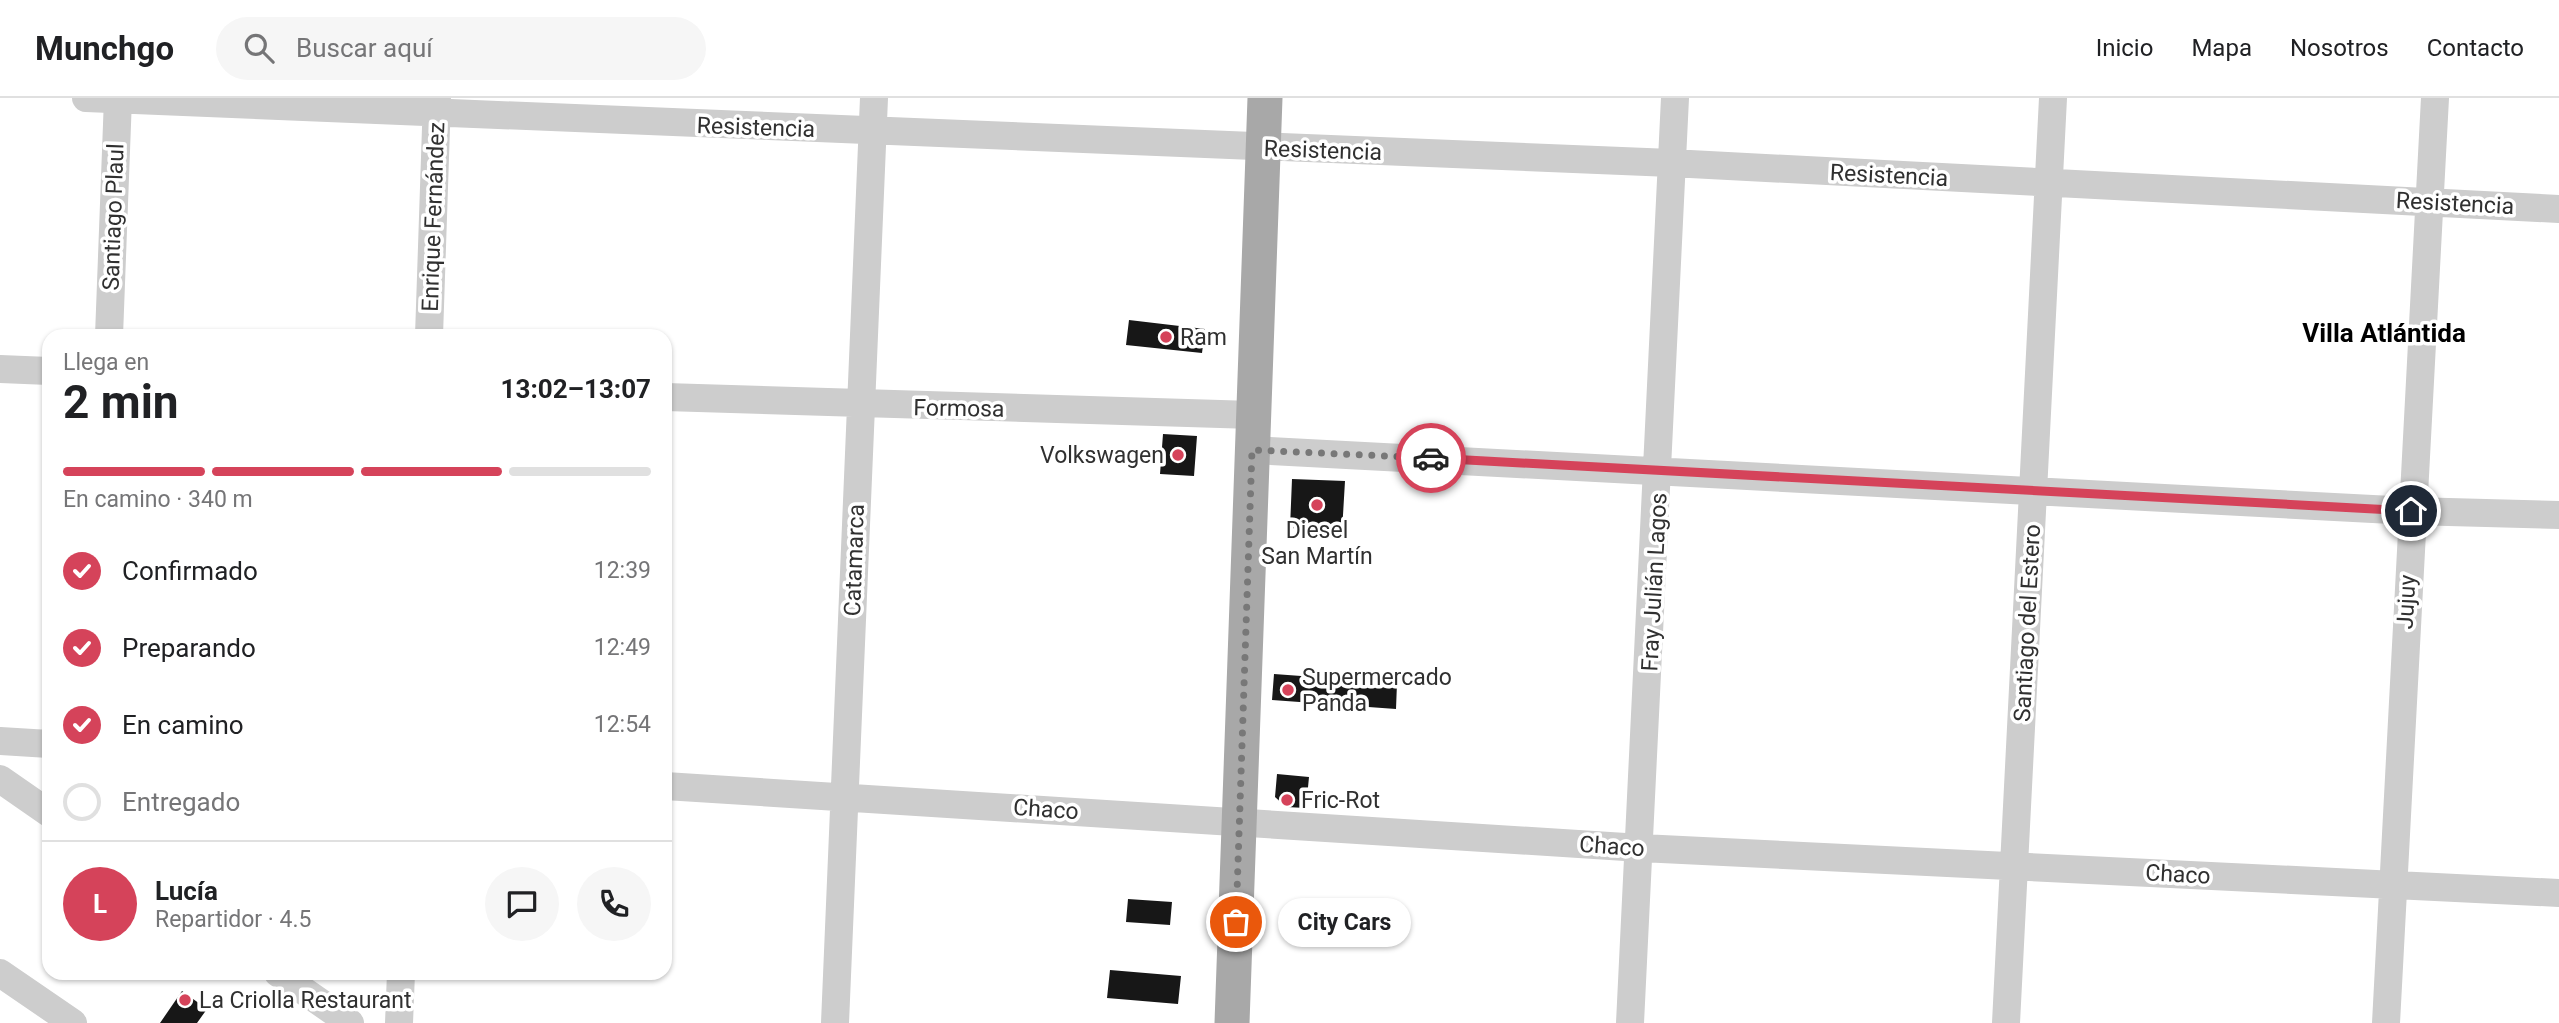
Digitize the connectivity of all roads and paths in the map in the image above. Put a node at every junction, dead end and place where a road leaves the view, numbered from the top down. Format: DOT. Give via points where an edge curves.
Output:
graph roads {
  1 [pos="86,98"];
  2 [pos="874,98"];
  3 [pos="1265,98"];
  4 [pos="1675,98"];
  5 [pos="2053,98"];
  6 [pos="2435,98"];
  7 [pos="118,99"];
  8 [pos="436,106"];
  9 [pos="872,132"];
  10 [pos="1264,148"];
  11 [pos="1671,163"];
  12 [pos="2050,183"];
  13 [pos="2430,202"];
  14 [pos="2559,209"];
  15 [pos="109,329"];
  16 [pos="429,329"];
  17 [pos="0,369"];
  18 [pos="42,371"];
  19 [pos="672,397"];
  20 [pos="859,405"];
  21 [pos="1253,415"];
  22 [pos="1252,450"];
  23 [pos="1659,469"];
  24 [pos="2033,491"];
  25 [pos="2411,511"];
  26 [pos="2559,515"];
  27 [pos="0,741"];
  28 [pos="42,744"];
  29 [pos="0,779"];
  30 [pos="672,786"];
  31 [pos="845,796"];
  32 [pos="42,808"];
  33 [pos="1241,822"];
  34 [pos="1641,848"];
  35 [pos="2015,866"];
  36 [pos="2393,884"];
  37 [pos="2559,893"];
  38 [pos="0,973"];
  39 [pos="288,980"];
  40 [pos="401,980"];
  41 [pos="73,1023"];
  42 [pos="350,1023"];
  43 [pos="399,1023"];
  44 [pos="835,1023"];
  45 [pos="1232,1023"];
  46 [pos="1630,1023"];
  47 [pos="2007,1023"];
  48 [pos="2386,1023"];
  1 -- 7 [label="street, Resistencia"];
  2 -- 9 [label="street, Catamarca"];
  3 -- 10 [label="main road"];
  4 -- 11 [label="street, Fray Julián Lagos"];
  5 -- 12 [label="street, Santiago del Estero"];
  6 -- 13 [label="street, Jujuy"];
  7 -- 8 [label="street, Resistencia"];
  7 -- 15 [label="street, Santiago Plaul"];
  8 -- 9 [label="street, Resistencia"];
  8 -- 16 [label="street, Enrique Fernández"];
  9 -- 10 [label="street, Resistencia"];
  9 -- 20 [label="street, Catamarca"];
  10 -- 11 [label="street, Resistencia"];
  10 -- 21 [label="main road"];
  11 -- 12 [label="street, Resistencia"];
  11 -- 23 [label="street, Fray Julián Lagos"];
  12 -- 13 [label="street, Resistencia"];
  12 -- 24 [label="street, Santiago del Estero"];
  13 -- 14 [label="street, Resistencia"];
  13 -- 25 [label="street, Jujuy"];
  17 -- 18 [label="street"];
  19 -- 20 [label="street, Formosa"];
  20 -- 21 [label="street, Formosa"];
  20 -- 31 [label="street, Catamarca"];
  21 -- 22 [label="main road"];
  22 -- 23 [label="street"];
  22 -- 33 [label="main road"];
  23 -- 24 [label="street"];
  23 -- 34 [label="street, Fray Julián Lagos"];
  24 -- 25 [label="street"];
  24 -- 35 [label="street, Santiago del Estero"];
  25 -- 26 [label="street"];
  25 -- 36 [label="street, Jujuy"];
  27 -- 28 [label="street"];
  29 -- 32 [label="street"];
  30 -- 31 [label="street, Chaco"];
  31 -- 33 [label="street, Chaco"];
  31 -- 44 [label="street, Catamarca"];
  33 -- 34 [label="street, Chaco"];
  33 -- 45 [label="main road"];
  34 -- 35 [label="street, Chaco"];
  34 -- 46 [label="street, Fray Julián Lagos"];
  35 -- 36 [label="street, Chaco"];
  35 -- 47 [label="street, Santiago del Estero"];
  36 -- 37 [label="street, Chaco"];
  36 -- 48 [label="street, Jujuy"];
  38 -- 41 [label="street"];
  39 -- 42 [label="street"];
  40 -- 43 [label="street"];
}
